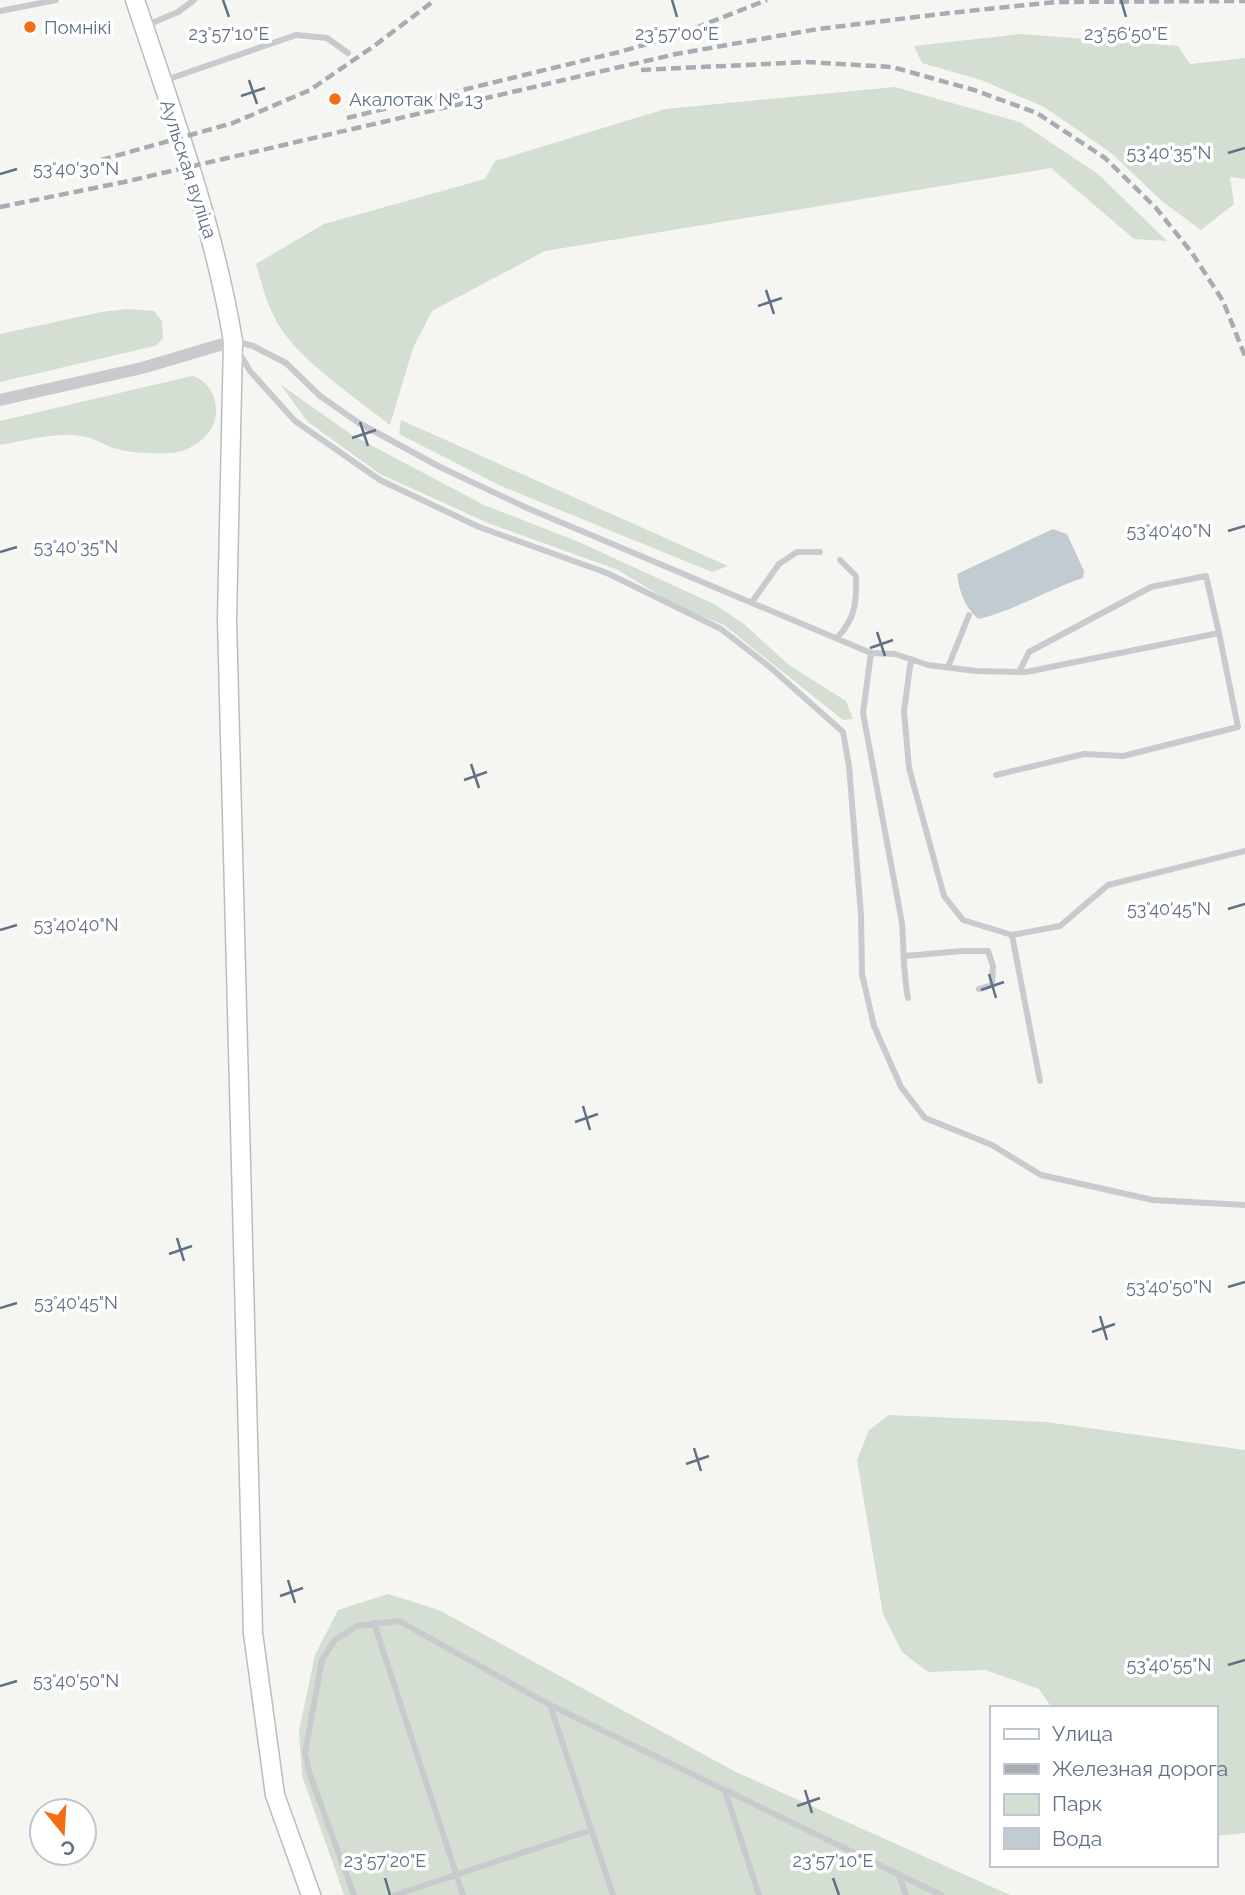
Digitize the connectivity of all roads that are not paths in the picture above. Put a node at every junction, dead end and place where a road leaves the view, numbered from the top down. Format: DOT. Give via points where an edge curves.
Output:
graph roads {
  1 [pos="56,0"];
  2 [pos="135,0"];
  3 [pos="194,0"];
  4 [pos="0,11"];
  5 [pos="144,26"];
  6 [pos="348,53"];
  7 [pos="161,82"];
  8 [pos="233,341"];
  9 [pos="0,400"];
  10 [pos="820,552"];
  11 [pos="840,560"];
  12 [pos="751,602"];
  13 [pos="969,615"];
  14 [pos="1219,633"];
  15 [pos="837,638"];
  16 [pos="871,653"];
  17 [pos="911,659"];
  18 [pos="948,667"];
  19 [pos="1019,672"];
  20 [pos="996,775"];
  21 [pos="1245,851"];
  22 [pos="1012,935"];
  23 [pos="905,956"];
  24 [pos="979,989"];
  25 [pos="908,998"];
  26 [pos="1040,1081"];
  27 [pos="1245,1205"];
  28 [pos="374,1623"];
  29 [pos="550,1705"];
  30 [pos="724,1790"];
  31 [pos="591,1830"];
  32 [pos="456,1875"];
  33 [pos="900,1875"];
  34 [pos="311,1895"];
  35 [pos="354,1895"];
  36 [pos="395,1895"];
  37 [pos="463,1895"];
  38 [pos="613,1895"];
  39 [pos="759,1895"];
  40 [pos="906,1895"];
  41 [pos="941,1895"];
  1 -- 4 [label="lane"];
  2 -- 5 [label="street, Аульская вуліца"];
  3 -- 5 [label="lane"];
  5 -- 7 [label="street, Аульская вуліца"];
  6 -- 7 [label="lane" via="327,38 296,35"];
  7 -- 8 [label="street, Аульская вуліца" via="213,244"];
  8 -- 9 [label="street" via="142,368"];
  8 -- 12 [label="lane" via="286,363 320,396 359,423 440,467"];
  8 -- 27 [label="lane" via="250,371 295,421 380,480 479,527 607,572 721,629 843,732 861,915 862,974 874,1026 901,1087 925,1118 992,1145 1041,1175 1153,1200"];
  8 -- 34 [label="street, Аульская вуліца" via="227,619 253,1633 275,1796"];
  10 -- 12 [label="lane" via="797,552 779,564"];
  11 -- 15 [label="lane" via="856,576 857,603 848,626"];
  12 -- 15 [label="lane"];
  13 -- 18 [label="lane"];
  14 -- 19 [label="lane"];
  14 -- 19 [label="lane" via="1206,576 1151,587 1029,652"];
  14 -- 20 [label="lane" via="1238,727 1123,755 1084,754"];
  15 -- 16 [label="lane"];
  16 -- 17 [label="lane"];
  16 -- 23 [label="lane" via="863,713"];
  17 -- 18 [label="lane"];
  17 -- 22 [label="lane" via="904,711 909,768 944,896 963,920"];
  18 -- 19 [label="lane"];
  21 -- 22 [label="lane" via="1108,885 1060,926"];
  22 -- 26 [label="lane"];
  23 -- 24 [label="lane" via="988,951 992,985"];
  23 -- 25 [label="lane"];
  28 -- 29 [label="lane" via="399,1621"];
  28 -- 32 [label="lane"];
  28 -- 35 [label="lane" via="357,1626 335,1640 322,1660 305,1753"];
  29 -- 30 [label="lane"];
  29 -- 31 [label="lane"];
  30 -- 33 [label="lane"];
  30 -- 39 [label="lane"];
  31 -- 32 [label="lane"];
  31 -- 38 [label="lane"];
  32 -- 36 [label="lane"];
  32 -- 37 [label="lane"];
  33 -- 40 [label="lane"];
  33 -- 41 [label="lane"];
}
